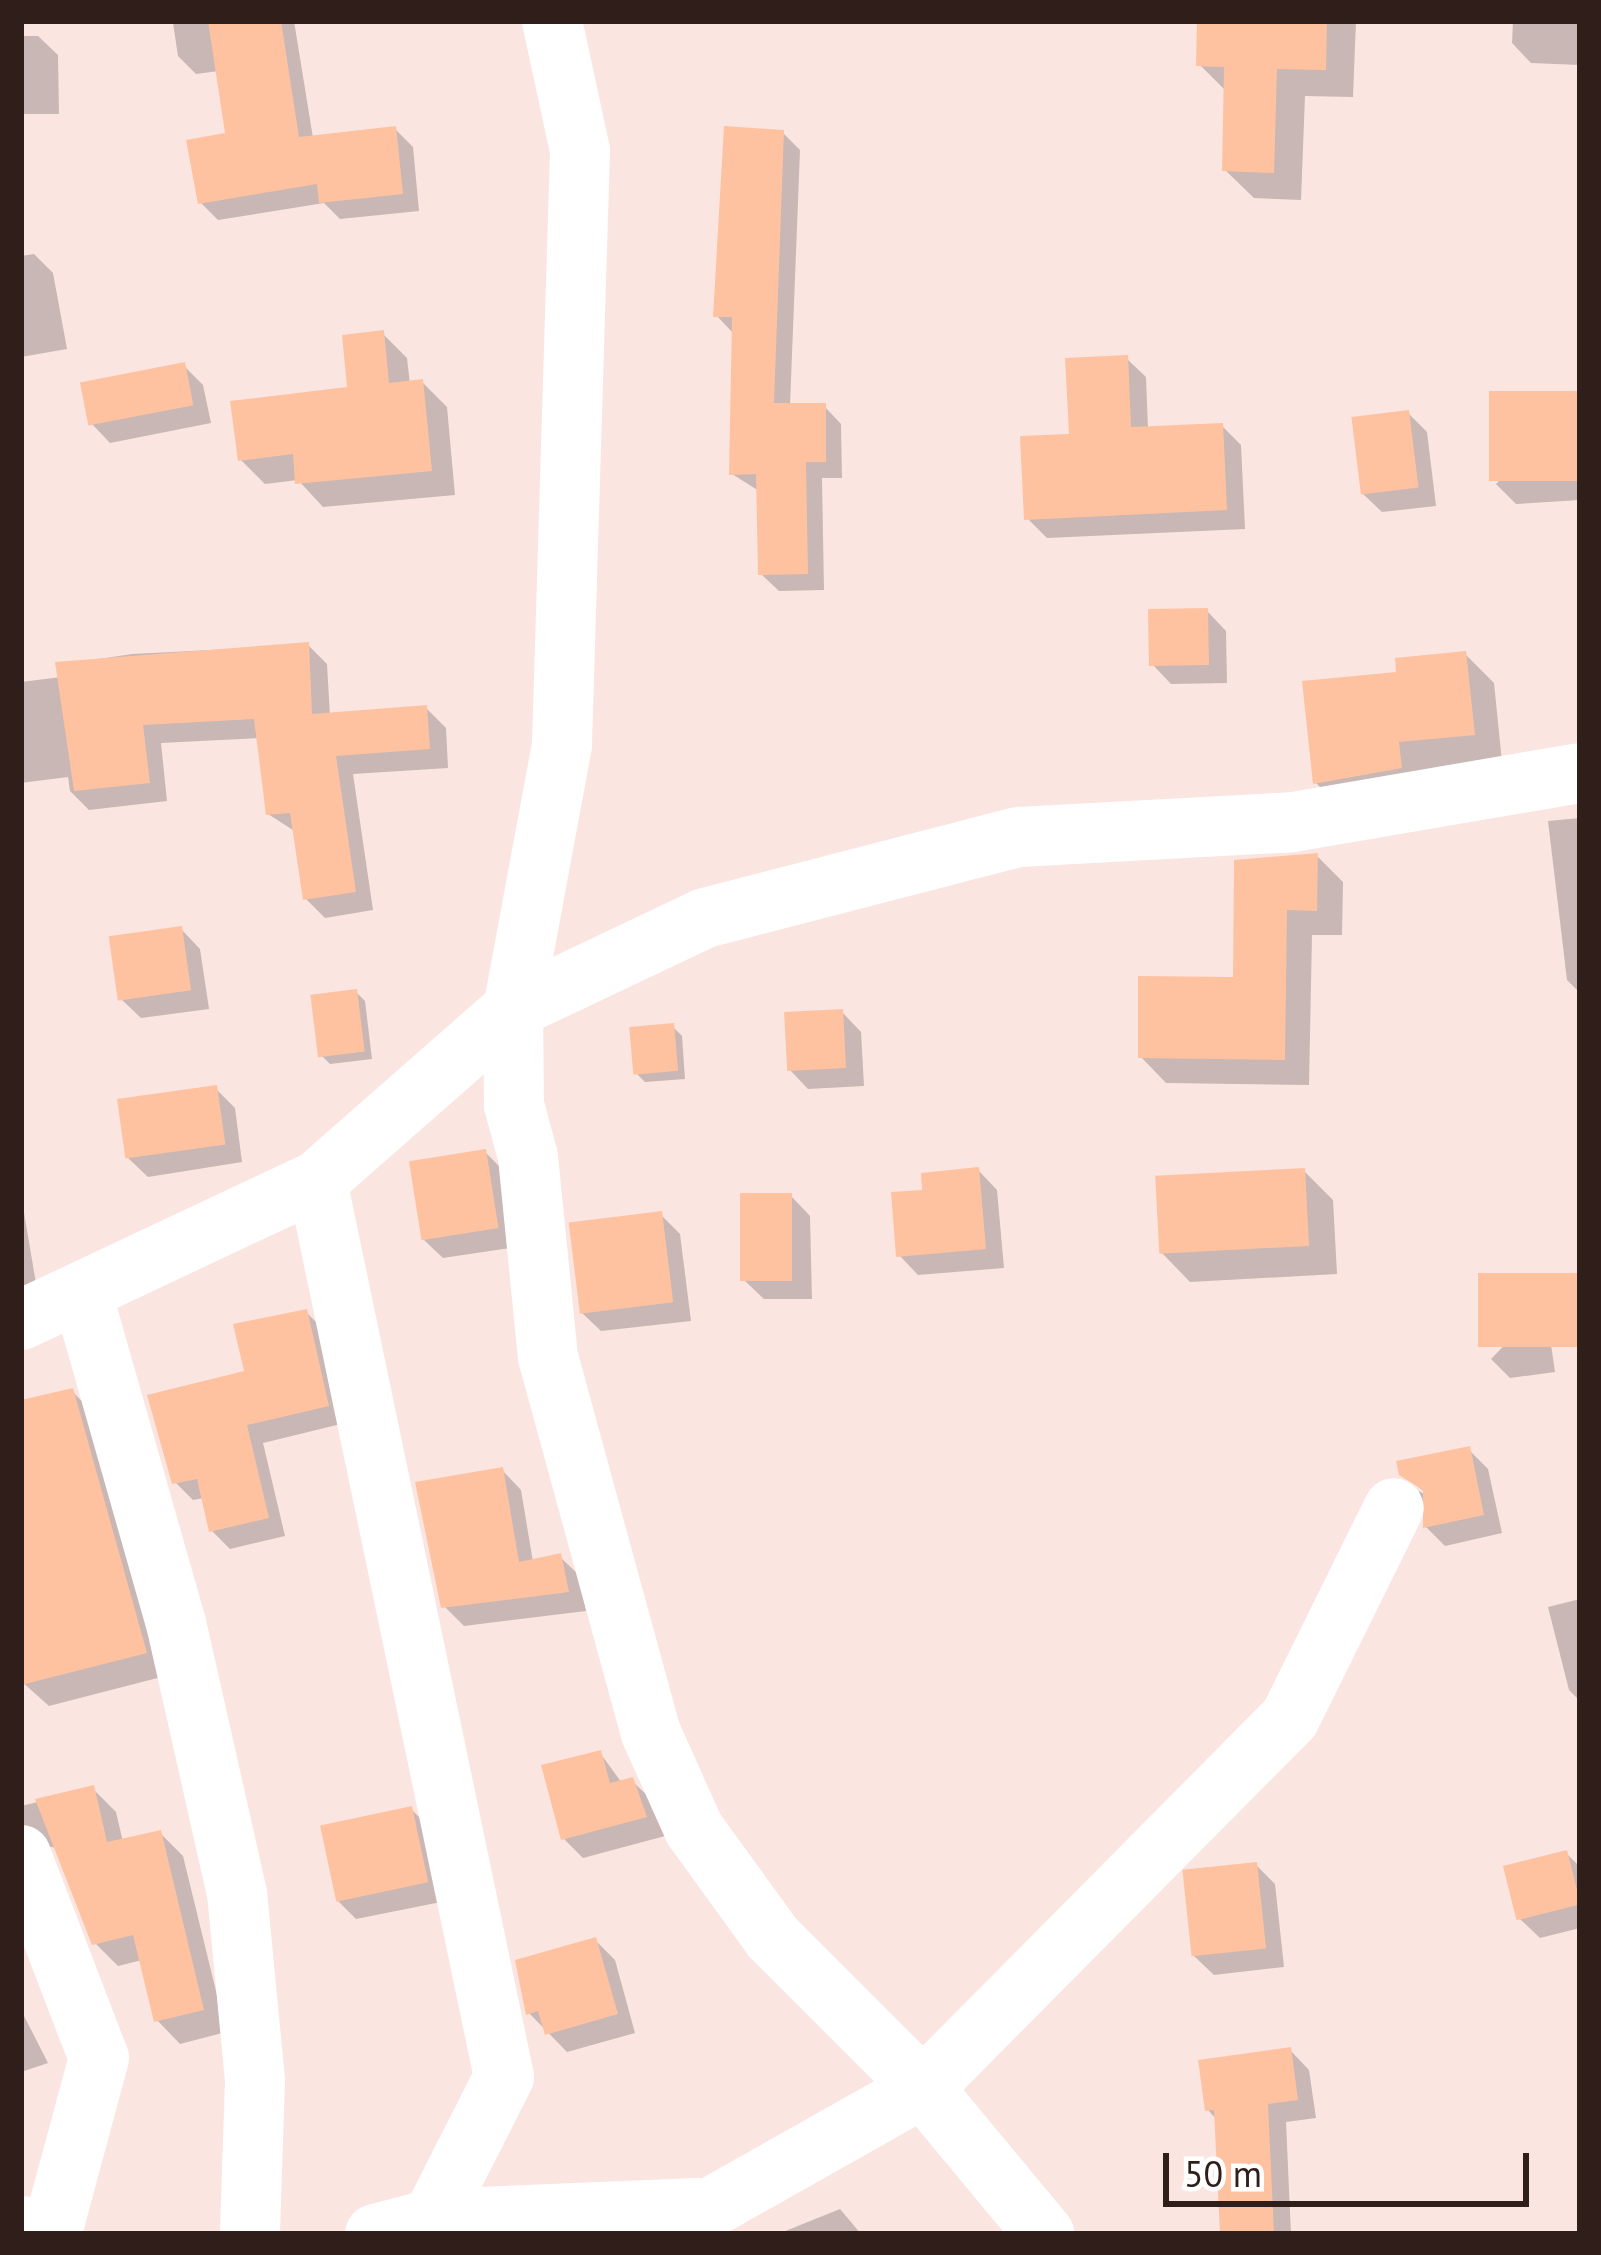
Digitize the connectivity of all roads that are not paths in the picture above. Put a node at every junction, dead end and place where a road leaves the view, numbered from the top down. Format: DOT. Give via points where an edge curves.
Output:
graph roads {
  1 [pos="552,21"];
  2 [pos="1580,773"];
  3 [pos="513,1009"];
  4 [pos="316,1181"];
  5 [pos="83,1297"];
  6 [pos="21,1320"];
  7 [pos="1394,1508"];
  8 [pos="21,1855"];
  9 [pos="923,2088"];
  10 [pos="432,2218"];
  11 [pos="681,2221"];
  12 [pos="21,2226"];
  13 [pos="250,2234"];
  14 [pos="375,2234"];
  15 [pos="1044,2234"];
  1 -- 3 [label="street" via="580,151 562,745"];
  2 -- 3 [label="street" via="1293,821 1018,837 705,918"];
  3 -- 4 [label="street"];
  3 -- 9 [label="street" via="514,1105 528,1157 548,1357 651,1733 694,1829 773,1938"];
  4 -- 5 [label="street"];
  4 -- 10 [label="street" via="504,2077"];
  5 -- 6 [label="street"];
  5 -- 13 [label="street" via="176,1623 237,1893 255,2081"];
  7 -- 9 [label="street" via="1290,1718"];
  8 -- 12 [label="street" via="99,2058 53,2229"];
  9 -- 11 [label="street"];
  9 -- 15 [label="street"];
  10 -- 11 [label="street"];
  10 -- 14 [label="street"];
}
